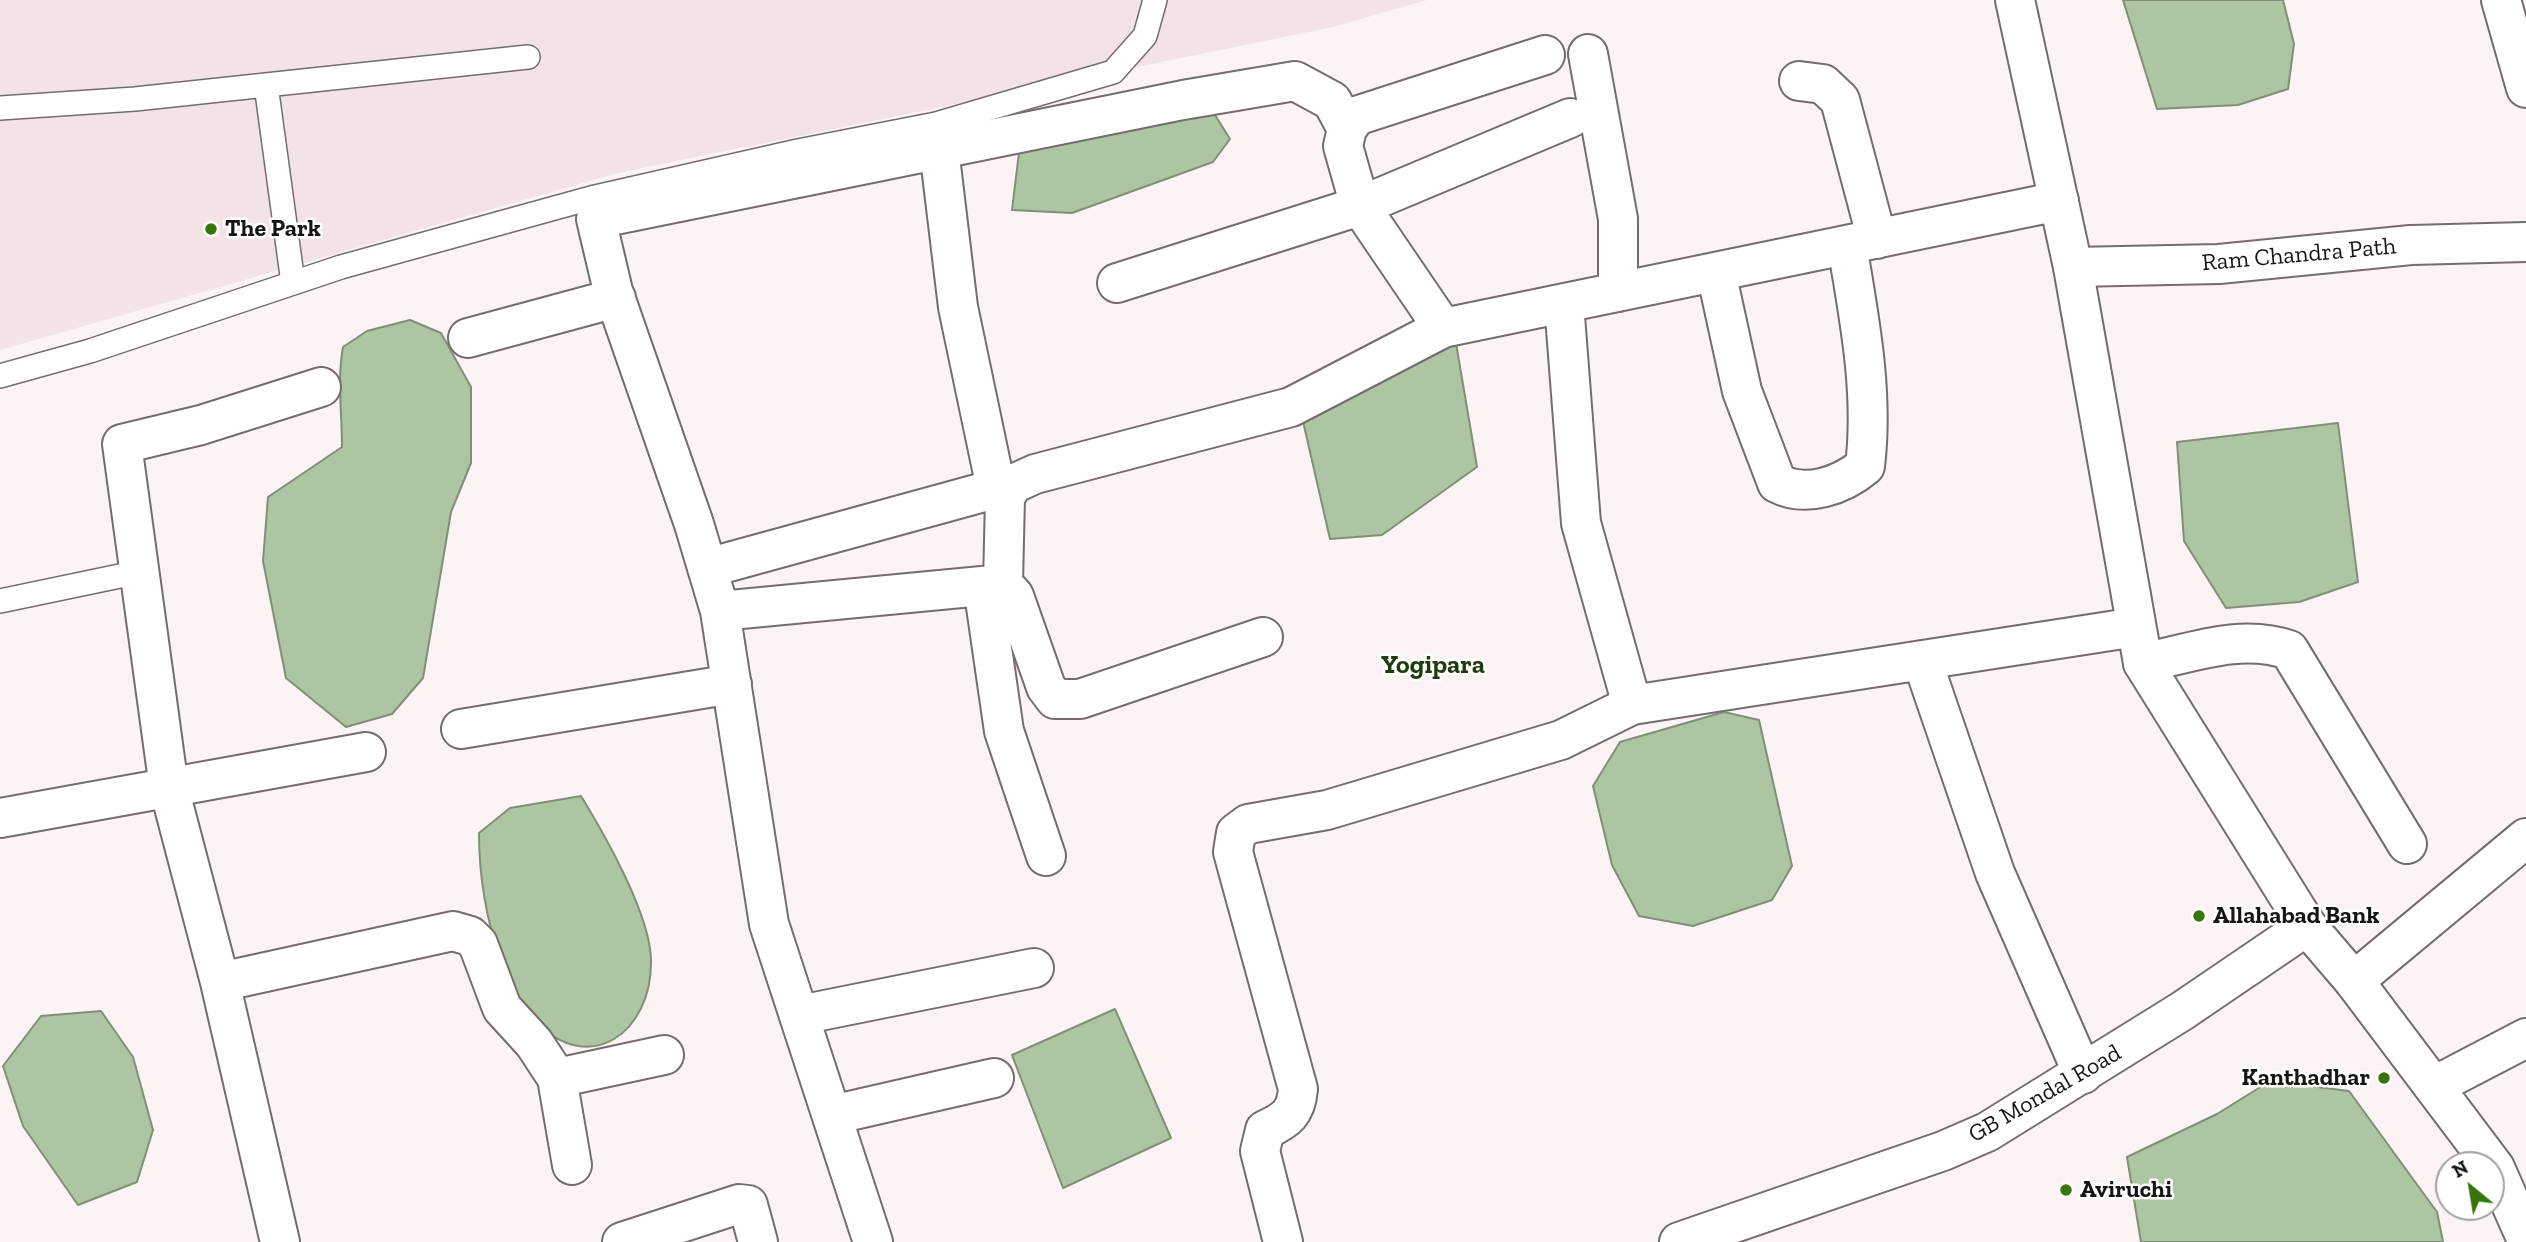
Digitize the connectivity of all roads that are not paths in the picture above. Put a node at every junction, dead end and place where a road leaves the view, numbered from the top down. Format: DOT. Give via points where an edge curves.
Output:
graph roads {
  1 [pos="1155,0"];
  2 [pos="2015,0"];
  3 [pos="2511,13"];
  4 [pos="1588,54"];
  5 [pos="1545,55"];
  6 [pos="528,57"];
  7 [pos="1799,81"];
  8 [pos="267,85"];
  9 [pos="2526,88"];
  10 [pos="0,108"];
  11 [pos="1570,118"];
  12 [pos="1347,129"];
  13 [pos="939,149"];
  14 [pos="2059,201"];
  15 [pos="1360,206"];
  16 [pos="1862,242"];
  17 [pos="2526,242"];
  18 [pos="2073,267"];
  19 [pos="1716,272"];
  20 [pos="293,283"];
  21 [pos="1117,283"];
  22 [pos="1618,292"];
  23 [pos="616,298"];
  24 [pos="1564,303"];
  25 [pos="1443,328"];
  26 [pos="468,338"];
  27 [pos="0,376"];
  28 [pos="321,387"];
  29 [pos="1004,486"];
  30 [pos="707,568"];
  31 [pos="139,572"];
  32 [pos="993,585"];
  33 [pos="0,601"];
  34 [pos="720,611"];
  35 [pos="1262,637"];
  36 [pos="2139,645"];
  37 [pos="1922,660"];
  38 [pos="732,684"];
  39 [pos="1632,705"];
  40 [pos="461,729"];
  41 [pos="366,752"];
  42 [pos="169,788"];
  43 [pos="0,818"];
  44 [pos="2526,838"];
  45 [pos="2407,844"];
  46 [pos="1046,856"];
  47 [pos="2307,926"];
  48 [pos="1034,968"];
  49 [pos="2354,981"];
  50 [pos="220,982"];
  51 [pos="800,1015"];
  52 [pos="2526,1038"];
  53 [pos="664,1055"];
  54 [pos="2083,1074"];
  55 [pos="557,1078"];
  56 [pos="994,1078"];
  57 [pos="2434,1086"];
  58 [pos="832,1115"];
  59 [pos="572,1165"];
  60 [pos="2526,1238"];
  61 [pos="279,1242"];
  62 [pos="622,1242"];
  63 [pos="758,1242"];
  64 [pos="873,1242"];
  65 [pos="1283,1242"];
  66 [pos="1679,1242"];
  1 -- 20 [label="lane" via="1145,36 1113,72 936,124 798,150 592,198"];
  2 -- 14 [label="street"];
  3 -- 9 [label="street"];
  4 -- 22 [label="street" via="1618,219"];
  5 -- 12 [label="street" via="1356,116"];
  6 -- 8 [label="lane"];
  7 -- 16 [label="street" via="1824,84 1840,100"];
  8 -- 10 [label="lane"];
  8 -- 20 [label="lane"];
  11 -- 15 [label="street"];
  12 -- 13 [label="street" via="1332,101 1295,81"];
  12 -- 15 [label="street" via="1343,146"];
  13 -- 23 [label="street" via="596,219"];
  13 -- 29 [label="street" via="958,307"];
  14 -- 16 [label="street"];
  14 -- 18 [label="street"];
  15 -- 21 [label="street"];
  15 -- 25 [label="street"];
  16 -- 19 [label="street"];
  16 -- 19 [label="street" via="1864,466 1846,481 1795,492 1777,483 1742,391"];
  17 -- 18 [label="street, Ram Chandra Path" via="2411,245 2219,264"];
  18 -- 36 [label="street"];
  19 -- 22 [label="street"];
  20 -- 27 [label="lane"];
  22 -- 24 [label="street"];
  23 -- 26 [label="street"];
  23 -- 30 [label="street"];
  24 -- 25 [label="street"];
  24 -- 39 [label="street" via="1581,523"];
  25 -- 29 [label="street" via="1291,407"];
  28 -- 31 [label="street" via="122,444"];
  29 -- 30 [label="street"];
  29 -- 32 [label="street"];
  30 -- 34 [label="street"];
  31 -- 33 [label="lane"];
  31 -- 42 [label="street"];
  32 -- 34 [label="street"];
  32 -- 35 [label="street" via="1014,596 1046,687 1055,699 1080,699"];
  32 -- 46 [label="street" via="1003,731"];
  34 -- 38 [label="street"];
  36 -- 37 [label="street"];
  36 -- 45 [label="street" via="2247,641 2289,650"];
  36 -- 47 [label="street"];
  37 -- 39 [label="street"];
  37 -- 54 [label="street" via="1995,873"];
  38 -- 40 [label="street"];
  38 -- 51 [label="street" via="769,924"];
  39 -- 65 [label="street" via="1561,740 1327,810 1248,824 1236,833 1233,852 1298,1089 1297,1107 1285,1121 1265,1130 1260,1151"];
  41 -- 42 [label="street"];
  42 -- 43 [label="street"];
  42 -- 50 [label="street"];
  44 -- 49 [label="street"];
  47 -- 49 [label="street"];
  47 -- 54 [label="street, GB Mondal Road"];
  48 -- 51 [label="street"];
  49 -- 57 [label="street"];
  50 -- 55 [label="street" via="453,932 470,936 478,944 502,1008 534,1043"];
  50 -- 61 [label="street"];
  51 -- 58 [label="street"];
  52 -- 57 [label="street"];
  53 -- 55 [label="street"];
  54 -- 66 [label="street, GB Mondal Road" via="1987,1132 1943,1151"];
  55 -- 59 [label="street"];
  56 -- 58 [label="street"];
  57 -- 60 [label="street" via="2495,1168"];
  58 -- 64 [label="street"];
  62 -- 63 [label="street" via="739,1204 748,1205"];
}
